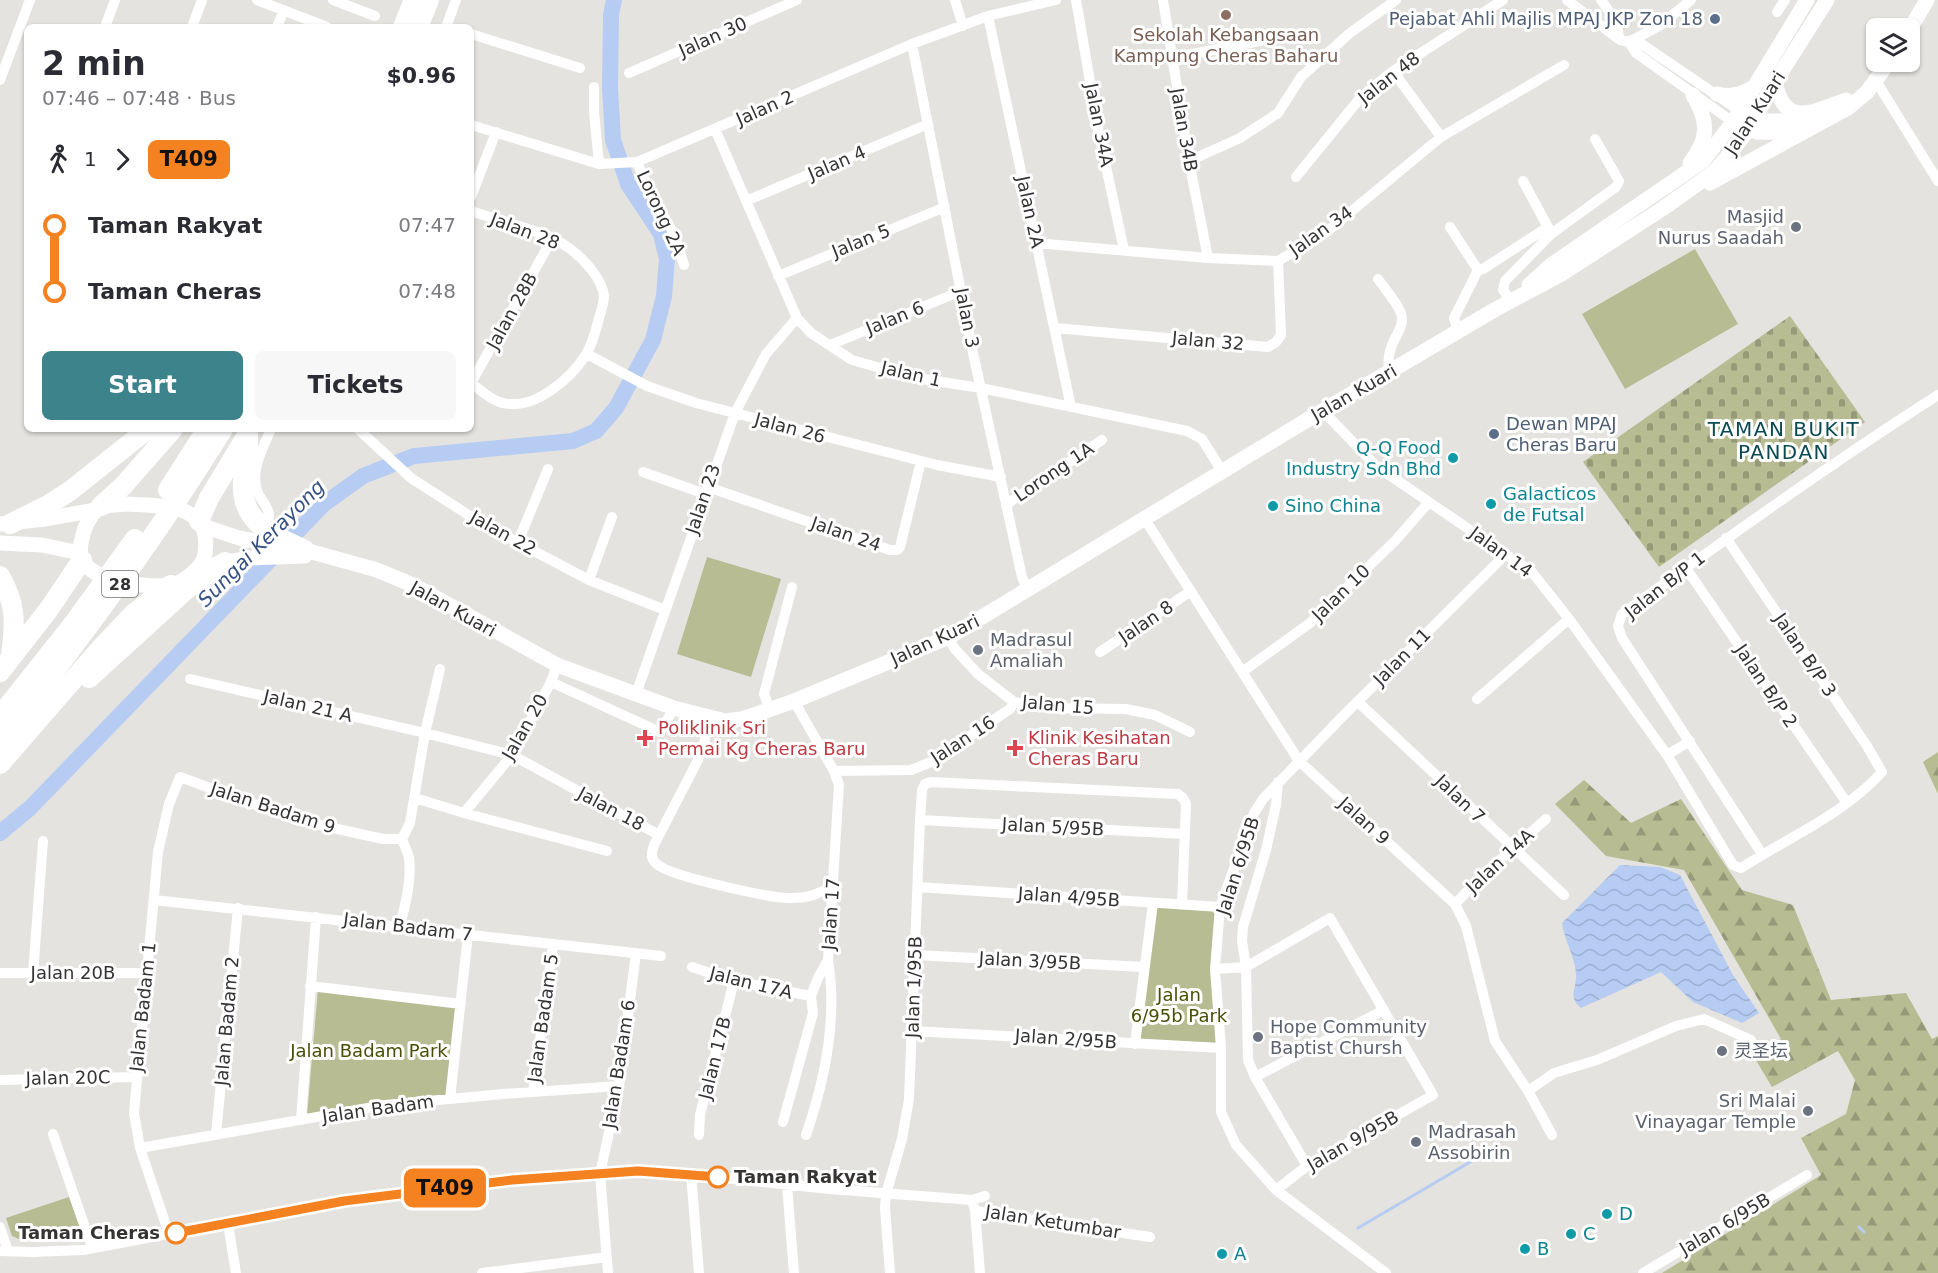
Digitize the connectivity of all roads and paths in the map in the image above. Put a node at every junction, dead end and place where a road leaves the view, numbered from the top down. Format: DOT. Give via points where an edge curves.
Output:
graph roads {
  1 [pos="30,0"];
  2 [pos="115,0"];
  3 [pos="202,0"];
  4 [pos="257,0"];
  5 [pos="333,0"];
  6 [pos="414,0"];
  7 [pos="429,0"];
  8 [pos="456,0"];
  9 [pos="797,0"];
  10 [pos="955,0"];
  11 [pos="1056,0"];
  12 [pos="1076,0"];
  13 [pos="1163,0"];
  14 [pos="1396,0"];
  15 [pos="1503,0"];
  16 [pos="1567,0"];
  17 [pos="1600,0"];
  18 [pos="1691,0"];
  19 [pos="1785,0"];
  20 [pos="1807,0"];
  21 [pos="1827,0"];
  22 [pos="1928,0"];
  23 [pos="284,10"];
  24 [pos="1777,12"];
  25 [pos="375,16"];
  26 [pos="988,16"];
  27 [pos="1917,18"];
  28 [pos="106,24"];
  29 [pos="193,24"];
  30 [pos="279,24"];
  31 [pos="319,24"];
  32 [pos="404,24"];
  33 [pos="419,24"];
  34 [pos="448,24"];
  35 [pos="963,26"];
  36 [pos="474,35"];
  37 [pos="1260,41"];
  38 [pos="1624,41"];
  39 [pos="912,44"];
  40 [pos="1171,58"];
  41 [pos="1564,65"];
  42 [pos="580,68"];
  43 [pos="1393,71"];
  44 [pos="1882,72"];
  45 [pos="629,73"];
  46 [pos="0,80"];
  47 [pos="1876,81"];
  48 [pos="1775,82"];
  49 [pos="594,87"];
  50 [pos="1754,87"];
  51 [pos="1717,94"];
  52 [pos="1693,95"];
  53 [pos="1858,100"];
  54 [pos="1736,117"];
  55 [pos="1827,121"];
  56 [pos="927,124"];
  57 [pos="1751,124"];
  58 [pos="474,126"];
  59 [pos="715,129"];
  60 [pos="496,132"];
  61 [pos="1804,133"];
  62 [pos="1441,137"];
  63 [pos="1595,139"];
  64 [pos="1189,161"];
  65 [pos="634,162"];
  66 [pos="603,165"];
  67 [pos="1296,177"];
  68 [pos="1523,181"];
  69 [pos="1675,181"];
  70 [pos="1938,181"];
  71 [pos="1693,187"];
  72 [pos="474,189"];
  73 [pos="746,201"];
  74 [pos="945,207"];
  75 [pos="474,212"];
  76 [pos="1450,227"];
  77 [pos="1550,230"];
  78 [pos="552,239"];
  79 [pos="1036,243"];
  80 [pos="1124,250"];
  81 [pos="1208,258"];
  82 [pos="1278,261"];
  83 [pos="684,265"];
  84 [pos="1478,270"];
  85 [pos="778,276"];
  86 [pos="1378,279"];
  87 [pos="961,291"];
  88 [pos="1511,301"];
  89 [pos="797,318"];
  90 [pos="1055,328"];
  91 [pos="1458,332"];
  92 [pos="830,345"];
  93 [pos="587,354"];
  94 [pos="1389,372"];
  95 [pos="474,378"];
  96 [pos="474,385"];
  97 [pos="981,388"];
  98 [pos="1938,395"];
  99 [pos="1071,407"];
  100 [pos="1323,411"];
  101 [pos="735,413"];
  102 [pos="144,432"];
  103 [pos="170,432"];
  104 [pos="205,432"];
  105 [pos="222,432"];
  106 [pos="250,432"];
  107 [pos="270,432"];
  108 [pos="361,432"];
  109 [pos="1102,440"];
  110 [pos="921,461"];
  111 [pos="548,469"];
  112 [pos="1222,471"];
  113 [pos="643,472"];
  114 [pos="1001,477"];
  115 [pos="707,490"];
  116 [pos="1429,502"];
  117 [pos="1007,504"];
  118 [pos="99,508"];
  119 [pos="612,517"];
  120 [pos="1144,518"];
  121 [pos="5,524"];
  122 [pos="201,524"];
  123 [pos="269,536"];
  124 [pos="1725,538"];
  125 [pos="518,542"];
  126 [pos="0,543"];
  127 [pos="311,552"];
  128 [pos="1506,554"];
  129 [pos="81,556"];
  130 [pos="225,562"];
  131 [pos="1686,568"];
  132 [pos="196,570"];
  133 [pos="0,576"];
  134 [pos="590,580"];
  135 [pos="171,585"];
  136 [pos="792,587"];
  137 [pos="1028,591"];
  138 [pos="1191,591"];
  139 [pos="665,610"];
  140 [pos="1569,619"];
  141 [pos="949,637"];
  142 [pos="1100,652"];
  143 [pos="5,664"];
  144 [pos="557,665"];
  145 [pos="440,669"];
  146 [pos="1242,672"];
  147 [pos="190,679"];
  148 [pos="551,682"];
  149 [pos="636,694"];
  150 [pos="1477,699"];
  151 [pos="794,701"];
  152 [pos="1014,702"];
  153 [pos="1358,702"];
  154 [pos="674,708"];
  155 [pos="770,710"];
  156 [pos="40,717"];
  157 [pos="708,717"];
  158 [pos="2,729"];
  159 [pos="1190,732"];
  160 [pos="425,733"];
  161 [pos="1690,741"];
  162 [pos="512,755"];
  163 [pos="1667,755"];
  164 [pos="1299,761"];
  165 [pos="0,764"];
  166 [pos="834,771"];
  167 [pos="180,777"];
  168 [pos="1278,782"];
  169 [pos="415,798"];
  170 [pos="1847,803"];
  171 [pos="464,813"];
  172 [pos="1546,819"];
  173 [pos="920,820"];
  174 [pos="1185,834"];
  175 [pos="659,835"];
  176 [pos="402,839"];
  177 [pos="43,841"];
  178 [pos="1512,849"];
  179 [pos="607,851"];
  180 [pos="1762,854"];
  181 [pos="834,884"];
  182 [pos="918,887"];
  183 [pos="1564,895"];
  184 [pos="154,900"];
  185 [pos="1153,903"];
  186 [pos="1455,904"];
  187 [pos="1182,905"];
  188 [pos="1220,907"];
  189 [pos="238,908"];
  190 [pos="316,917"];
  191 [pos="400,926"];
  192 [pos="468,934"];
  193 [pos="553,944"];
  194 [pos="636,953"];
  195 [pos="916,955"];
  196 [pos="661,956"];
  197 [pos="828,960"];
  198 [pos="692,967"];
  199 [pos="1144,967"];
  200 [pos="1246,967"];
  201 [pos="1215,969"];
  202 [pos="0,973"];
  203 [pos="147,973"];
  204 [pos="33,974"];
  205 [pos="734,981"];
  206 [pos="310,986"];
  207 [pos="812,996"];
  208 [pos="460,1004"];
  209 [pos="1384,1010"];
  210 [pos="912,1031"];
  211 [pos="1751,1040"];
  212 [pos="1135,1044"];
  213 [pos="1221,1048"];
  214 [pos="136,1077"];
  215 [pos="1256,1077"];
  216 [pos="0,1080"];
  217 [pos="619,1086"];
  218 [pos="1528,1091"];
  219 [pos="533,1092"];
  220 [pos="450,1099"];
  221 [pos="301,1120"];
  222 [pos="783,1122"];
  223 [pos="52,1134"];
  224 [pos="216,1134"];
  225 [pos="699,1135"];
  226 [pos="806,1135"];
  227 [pos="1552,1135"];
  228 [pos="140,1148"];
  229 [pos="1307,1166"];
  230 [pos="600,1174"];
  231 [pos="691,1174"];
  232 [pos="1807,1175"];
  233 [pos="787,1185"];
  234 [pos="1276,1190"];
  235 [pos="886,1194"];
  236 [pos="985,1196"];
  237 [pos="974,1205"];
  238 [pos="228,1224"];
  239 [pos="0,1227"];
  240 [pos="169,1234"];
  241 [pos="1150,1237"];
  242 [pos="92,1248"];
  243 [pos="4,1251"];
  244 [pos="607,1257"];
  245 [pos="528,1270"];
  246 [pos="236,1273"];
  247 [pos="482,1273"];
  248 [pos="608,1273"];
  249 [pos="699,1273"];
  250 [pos="794,1273"];
  251 [pos="890,1273"];
  252 [pos="980,1273"];
  253 [pos="1386,1273"];
  254 [pos="1643,1273"];
  1 -- 46 [label="street"];
  2 -- 28 [label="street"];
  3 -- 29 [label="street"];
  4 -- 23 [label="street"];
  5 -- 25 [label="street"];
  6 -- 32 [label="highway"];
  7 -- 33 [label="highway"];
  8 -- 34 [label="street"];
  9 -- 45 [label="street, Jalan 30"];
  10 -- 35 [label="street"];
  11 -- 26 [label="street, Jalan 2"];
  12 -- 80 [label="street, Jalan 34A"];
  13 -- 40 [label="street, Jalan 34B"];
  14 -- 64 [label="street" via="1350,33 1301,77 1278,113 1240,138"];
  15 -- 43 [label="street, Jalan 48"];
  16 -- 38 [label="street"];
  17 -- 38 [label="street"];
  18 -- 38 [label="street" via="1659,26"];
  19 -- 24 [label="street"];
  20 -- 50 [label="street, Jalan Kuari"];
  21 -- 48 [label="street, Jalan Kuari"];
  22 -- 27 [label="street"];
  23 -- 30 [label="street"];
  23 -- 31 [label="street"];
  26 -- 35 [label="street, Jalan 2"];
  26 -- 79 [label="street, Jalan 2A"];
  35 -- 39 [label="street, Jalan 2"];
  36 -- 42 [label="street"];
  37 -- 40 [label="street"];
  38 -- 51 [label="street" via="1643,45"];
  38 -- 52 [label="street"];
  39 -- 56 [label="street, Jalan 3"];
  39 -- 59 [label="street, Jalan 2"];
  40 -- 64 [label="street, Jalan 34B"];
  41 -- 62 [label="street, Jalan 34"];
  43 -- 62 [label="street"];
  43 -- 67 [label="street, Jalan 48" via="1361,97"];
  44 -- 47 [label="street"];
  47 -- 53 [label="street"];
  47 -- 70 [label="street"];
  48 -- 53 [label="street" via="1782,103 1796,113"];
  48 -- 57 [label="street, Jalan Kuari"];
  49 -- 66 [label="street"];
  50 -- 51 [label="street" via="1734,96"];
  50 -- 54 [label="street, Jalan Kuari"];
  51 -- 54 [label="street"];
  52 -- 54 [label="street"];
  52 -- 69 [label="street" via="1704,118 1704,141"];
  53 -- 55 [label="street"];
  54 -- 57 [label="street"];
  54 -- 69 [label="street, Jalan Kuari" via="1703,161"];
  55 -- 57 [label="street"];
  55 -- 61 [label="street"];
  56 -- 73 [label="street, Jalan 4"];
  56 -- 74 [label="street, Jalan 3"];
  57 -- 61 [label="street" via="1782,134"];
  57 -- 71 [label="street, Jalan Kuari" via="1713,174"];
  58 -- 60 [label="street, Jalan 2"];
  59 -- 65 [label="street, Jalan 2"];
  59 -- 73 [label="street, Jalan 1"];
  60 -- 66 [label="street, Jalan 2"];
  60 -- 72 [label="street"];
  61 -- 71 [label="street" via="1708,184"];
  62 -- 82 [label="street, Jalan 34" via="1324,234"];
  63 -- 77 [label="street" via="1619,181 1616,187"];
  64 -- 81 [label="street, Jalan 34B"];
  65 -- 66 [label="street, Jalan 2"];
  65 -- 83 [label="street, Lorong 2A" via="675,236"];
  68 -- 77 [label="street"];
  69 -- 88 [label="street, Jalan Kuari" via="1551,265"];
  71 -- 88 [label="street, Jalan Kuari" via="1560,275"];
  73 -- 85 [label="street, Jalan 1"];
  74 -- 85 [label="street, Jalan 5"];
  74 -- 87 [label="street, Jalan 3"];
  75 -- 78 [label="street, Jalan 28"];
  76 -- 84 [label="street"];
  77 -- 84 [label="street"];
  77 -- 88 [label="street" via="1505,281 1503,290"];
  78 -- 93 [label="street, Jalan 28" via="583,261 602,289 603,304"];
  78 -- 95 [label="street, Jalan 28B"];
  79 -- 80 [label="street, Jalan 34"];
  79 -- 90 [label="street, Jalan 2A"];
  80 -- 81 [label="street, Jalan 34"];
  81 -- 82 [label="street, Jalan 34"];
  82 -- 90 [label="street, Jalan 32" via="1281,335 1268,347"];
  84 -- 91 [label="street" via="1454,318"];
  85 -- 89 [label="street, Jalan 1"];
  86 -- 94 [label="street" via="1402,320 1391,345"];
  87 -- 92 [label="street, Jalan 6"];
  87 -- 97 [label="street, Jalan 3"];
  88 -- 91 [label="street, Jalan Kuari"];
  89 -- 92 [label="street, Jalan 1"];
  89 -- 101 [label="street, Jalan 23" via="766,354"];
  90 -- 99 [label="street, Jalan 2A"];
  91 -- 94 [label="street, Jalan Kuari"];
  92 -- 97 [label="street, Jalan 1" via="852,360 873,366 916,378"];
  93 -- 96 [label="street, Jalan 28" via="552,390 513,405 492,399"];
  93 -- 101 [label="street, Jalan 26" via="647,386"];
  94 -- 100 [label="street, Jalan Kuari"];
  97 -- 99 [label="street, Jalan 1"];
  97 -- 114 [label="street, Jalan 3"];
  98 -- 124 [label="street, Jalan B/P 1"];
  99 -- 112 [label="street, Jalan 1" via="1187,431 1202,439"];
  100 -- 112 [label="street, Jalan Kuari"];
  100 -- 116 [label="street, Jalan 14" via="1376,466"];
  101 -- 110 [label="street, Jalan 26"];
  101 -- 115 [label="street, Jalan 23"];
  102 -- 121 [label="highway" via="70,491"];
  103 -- 118 [label="highway"];
  104 -- 158 [label="highway, 28"];
  105 -- 158 [label="highway, 28" via="86,631"];
  106 -- 122 [label="highway" via="209,498"];
  106 -- 123 [label="highway" via="243,484 245,502"];
  107 -- 123 [label="street" via="256,471 258,493 270,512"];
  108 -- 125 [label="street, Jalan 22" via="411,478"];
  109 -- 117 [label="street, Lorong 1A"];
  110 -- 114 [label="street, Jalan 26"];
  110 -- 115 [label="street, Jalan 24" via="897,550"];
  111 -- 125 [label="street"];
  112 -- 120 [label="street, Jalan Kuari"];
  113 -- 115 [label="street"];
  114 -- 117 [label="street, Jalan 3"];
  115 -- 139 [label="street, Jalan 23"];
  116 -- 128 [label="street, Jalan 14"];
  116 -- 146 [label="street, Jalan 10" via="1395,541 1310,623"];
  117 -- 137 [label="street, Jalan 3"];
  118 -- 121 [label="street"];
  118 -- 122 [label="street" via="128,504 173,508 194,515"];
  118 -- 129 [label="street" via="82,536"];
  119 -- 134 [label="street"];
  120 -- 137 [label="street, Jalan Kuari"];
  120 -- 138 [label="street, Jalan 9"];
  122 -- 123 [label="street" via="239,538"];
  122 -- 132 [label="street" via="206,548"];
  123 -- 127 [label="highway"];
  124 -- 131 [label="street, Jalan B/P 1"];
  124 -- 170 [label="street, Jalan B/P 3" via="1882,772"];
  125 -- 134 [label="street, Jalan 22"];
  126 -- 129 [label="street" via="42,545"];
  127 -- 130 [label="street, Jalan Kuari"];
  127 -- 144 [label="street, Jalan Kuari" via="377,570 415,586"];
  128 -- 140 [label="street, Jalan 14" via="1532,572"];
  128 -- 153 [label="street, Jalan 11"];
  129 -- 135 [label="street" via="87,568 111,580"];
  129 -- 143 [label="highway" via="49,609"];
  130 -- 132 [label="street, Jalan Kuari"];
  130 -- 156 [label="highway" via="189,587 82,685"];
  131 -- 161 [label="street, Jalan B/P 1" via="1622,614 1618,626"];
  131 -- 170 [label="street, Jalan B/P 2"];
  132 -- 135 [label="street"];
  133 -- 143 [label="highway" via="14,613"];
  134 -- 139 [label="street, Jalan 22"];
  135 -- 156 [label="highway" via="133,614"];
  136 -- 155 [label="street" via="764,694"];
  137 -- 141 [label="street, Jalan Kuari"];
  138 -- 142 [label="street, Jalan 8"];
  138 -- 146 [label="street, Jalan 9"];
  139 -- 149 [label="street, Jalan 23"];
  140 -- 150 [label="street"];
  140 -- 163 [label="street, Jalan 14"];
  141 -- 151 [label="street, Jalan Kuari"];
  141 -- 152 [label="street, Jalan 15" via="978,674"];
  144 -- 148 [label="street, Jalan 20"];
  144 -- 149 [label="street, Jalan Kuari"];
  145 -- 160 [label="street"];
  146 -- 164 [label="street, Jalan 9"];
  147 -- 160 [label="street, Jalan 21 A"];
  148 -- 154 [label="street" via="660,732"];
  148 -- 162 [label="street, Jalan 20"];
  149 -- 154 [label="street, Jalan Kuari"];
  151 -- 155 [label="street, Jalan Kuari"];
  151 -- 166 [label="street, Jalan 17"];
  152 -- 159 [label="street, Jalan 15" via="1049,708 1126,710 1155,715"];
  152 -- 166 [label="street, Jalan 16" via="1011,709 931,762 911,770"];
  153 -- 164 [label="street, Jalan 11"];
  153 -- 178 [label="street, Jalan 7"];
  154 -- 157 [label="street, Jalan Kuari"];
  155 -- 157 [label="street, Jalan Kuari" via="725,721"];
  156 -- 165 [label="highway"];
  157 -- 175 [label="street" via="698,760"];
  160 -- 162 [label="street, Jalan 18"];
  160 -- 169 [label="street"];
  161 -- 163 [label="street"];
  161 -- 180 [label="street, Jalan B/P 1"];
  162 -- 171 [label="street, Jalan 20"];
  162 -- 175 [label="street, Jalan 18"];
  163 -- 180 [label="street, Jalan 14" via="1734,865 1740,868"];
  164 -- 168 [label="street, Jalan 6/95B"];
  164 -- 186 [label="street, Jalan 9"];
  166 -- 181 [label="street, Jalan 17" via="839,785"];
  167 -- 176 [label="street, Jalan Badam 9" via="297,820 383,839"];
  167 -- 184 [label="street, Jalan Badam 1" via="158,852"];
  168 -- 188 [label="street, Jalan 6/95B" via="1254,813"];
  168 -- 200 [label="street" via="1266,850 1243,927"];
  169 -- 171 [label="street"];
  169 -- 176 [label="street"];
  170 -- 180 [label="street" via="1812,828"];
  171 -- 179 [label="street"];
  172 -- 178 [label="street, Jalan 14A"];
  173 -- 174 [label="street, Jalan 5/95B"];
  173 -- 174 [label="street, Jalan 1/95B" via="922,790 931,782 1178,794 1186,804"];
  173 -- 182 [label="street, Jalan 1/95B"];
  174 -- 187 [label="street"];
  175 -- 181 [label="street, Jalan 18" via="651,853 659,867 710,883 790,899 816,896"];
  176 -- 191 [label="street" via="409,856 408,894"];
  177 -- 204 [label="street"];
  178 -- 183 [label="street, Jalan 7"];
  178 -- 186 [label="street, Jalan 14A"];
  181 -- 197 [label="street, Jalan 17"];
  182 -- 185 [label="street, Jalan 4/95B"];
  182 -- 195 [label="street, Jalan 1/95B"];
  184 -- 189 [label="street, Jalan Badam 7"];
  184 -- 203 [label="street, Jalan Badam 1"];
  185 -- 187 [label="street, Jalan 4/95B"];
  185 -- 199 [label="street"];
  186 -- 218 [label="street, Jalan 9" via="1466,926 1495,1041"];
  187 -- 188 [label="street, Jalan 4/95B"];
  188 -- 201 [label="street, Jalan 6/95B"];
  189 -- 190 [label="street, Jalan Badam 7"];
  189 -- 224 [label="street, Jalan Badam 2"];
  190 -- 191 [label="street, Jalan Badam 7"];
  190 -- 206 [label="street"];
  191 -- 192 [label="street, Jalan Badam 7"];
  192 -- 193 [label="street, Jalan Badam 7"];
  192 -- 208 [label="street"];
  193 -- 194 [label="street, Jalan Badam 7"];
  193 -- 219 [label="street, Jalan Badam 5"];
  194 -- 196 [label="street, Jalan Badam 7"];
  194 -- 217 [label="street, Jalan Badam 6"];
  195 -- 199 [label="street, Jalan 3/95B"];
  195 -- 210 [label="street, Jalan 1/95B"];
  197 -- 207 [label="street"];
  197 -- 226 [label="street, Jalan 17" via="830,1024 823,1081"];
  198 -- 205 [label="street, Jalan 17A"];
  199 -- 212 [label="street"];
  200 -- 201 [label="street"];
  200 -- 209 [label="street" via="1330,918"];
  200 -- 215 [label="street" via="1248,1060"];
  201 -- 213 [label="street, Jalan 6/95B"];
  202 -- 204 [label="street, Jalan 20B"];
  203 -- 204 [label="street, Jalan 20B"];
  203 -- 214 [label="street, Jalan Badam 1"];
  205 -- 207 [label="street, Jalan 17A"];
  205 -- 225 [label="street, Jalan 17B" via="700,1115"];
  206 -- 208 [label="street"];
  206 -- 221 [label="street"];
  207 -- 222 [label="street" via="813,1013"];
  208 -- 220 [label="street"];
  209 -- 215 [label="street"];
  209 -- 229 [label="street, Jalan 9/95B" via="1433,1095"];
  210 -- 212 [label="street, Jalan 2/95B"];
  210 -- 235 [label="street, Jalan 1/95B" via="907,1117"];
  211 -- 218 [label="street" via="1704,1019 1554,1073"];
  212 -- 213 [label="street, Jalan 2/95B"];
  213 -- 234 [label="street, Jalan 6/95B" via="1221,1112 1236,1145"];
  214 -- 216 [label="street, Jalan 20C"];
  214 -- 228 [label="street, Jalan Badam 1" via="134,1113"];
  215 -- 229 [label="street"];
  217 -- 219 [label="street, Jalan Badam"];
  217 -- 230 [label="street, Jalan Badam 6"];
  218 -- 227 [label="street, Jalan 9"];
  219 -- 220 [label="street, Jalan Badam"];
  220 -- 221 [label="street, Jalan Badam"];
  221 -- 224 [label="street, Jalan Badam"];
  223 -- 242 [label="street"];
  224 -- 228 [label="street, Jalan Badam"];
  228 -- 240 [label="street, Jalan Badam 1"];
  229 -- 234 [label="street, Jalan 9/95B"];
  230 -- 231 [label="street, Jalan Ketumbar"];
  230 -- 238 [label="street, Jalan Ketumbar" via="396,1193"];
  230 -- 244 [label="street, Jalan Badam 6"];
  231 -- 233 [label="street, Jalan Ketumbar"];
  231 -- 249 [label="street"];
  232 -- 254 [label="street, Jalan 6/95B"];
  233 -- 235 [label="street, Jalan Ketumbar"];
  233 -- 250 [label="street"];
  234 -- 253 [label="street, Jalan 6/95B"];
  235 -- 237 [label="street, Jalan Ketumbar"];
  235 -- 251 [label="street, Jalan 1/95B"];
  236 -- 237 [label="street"];
  237 -- 241 [label="street, Jalan Ketumbar"];
  237 -- 252 [label="street"];
  238 -- 240 [label="street, Jalan Ketumbar"];
  238 -- 246 [label="street"];
  239 -- 243 [label="street"];
  240 -- 242 [label="street, Jalan Ketumbar"];
  242 -- 243 [label="street, Jalan Ketumbar"];
  244 -- 245 [label="street"];
  244 -- 248 [label="street, Jalan Badam 6"];
  245 -- 247 [label="street"];
}
